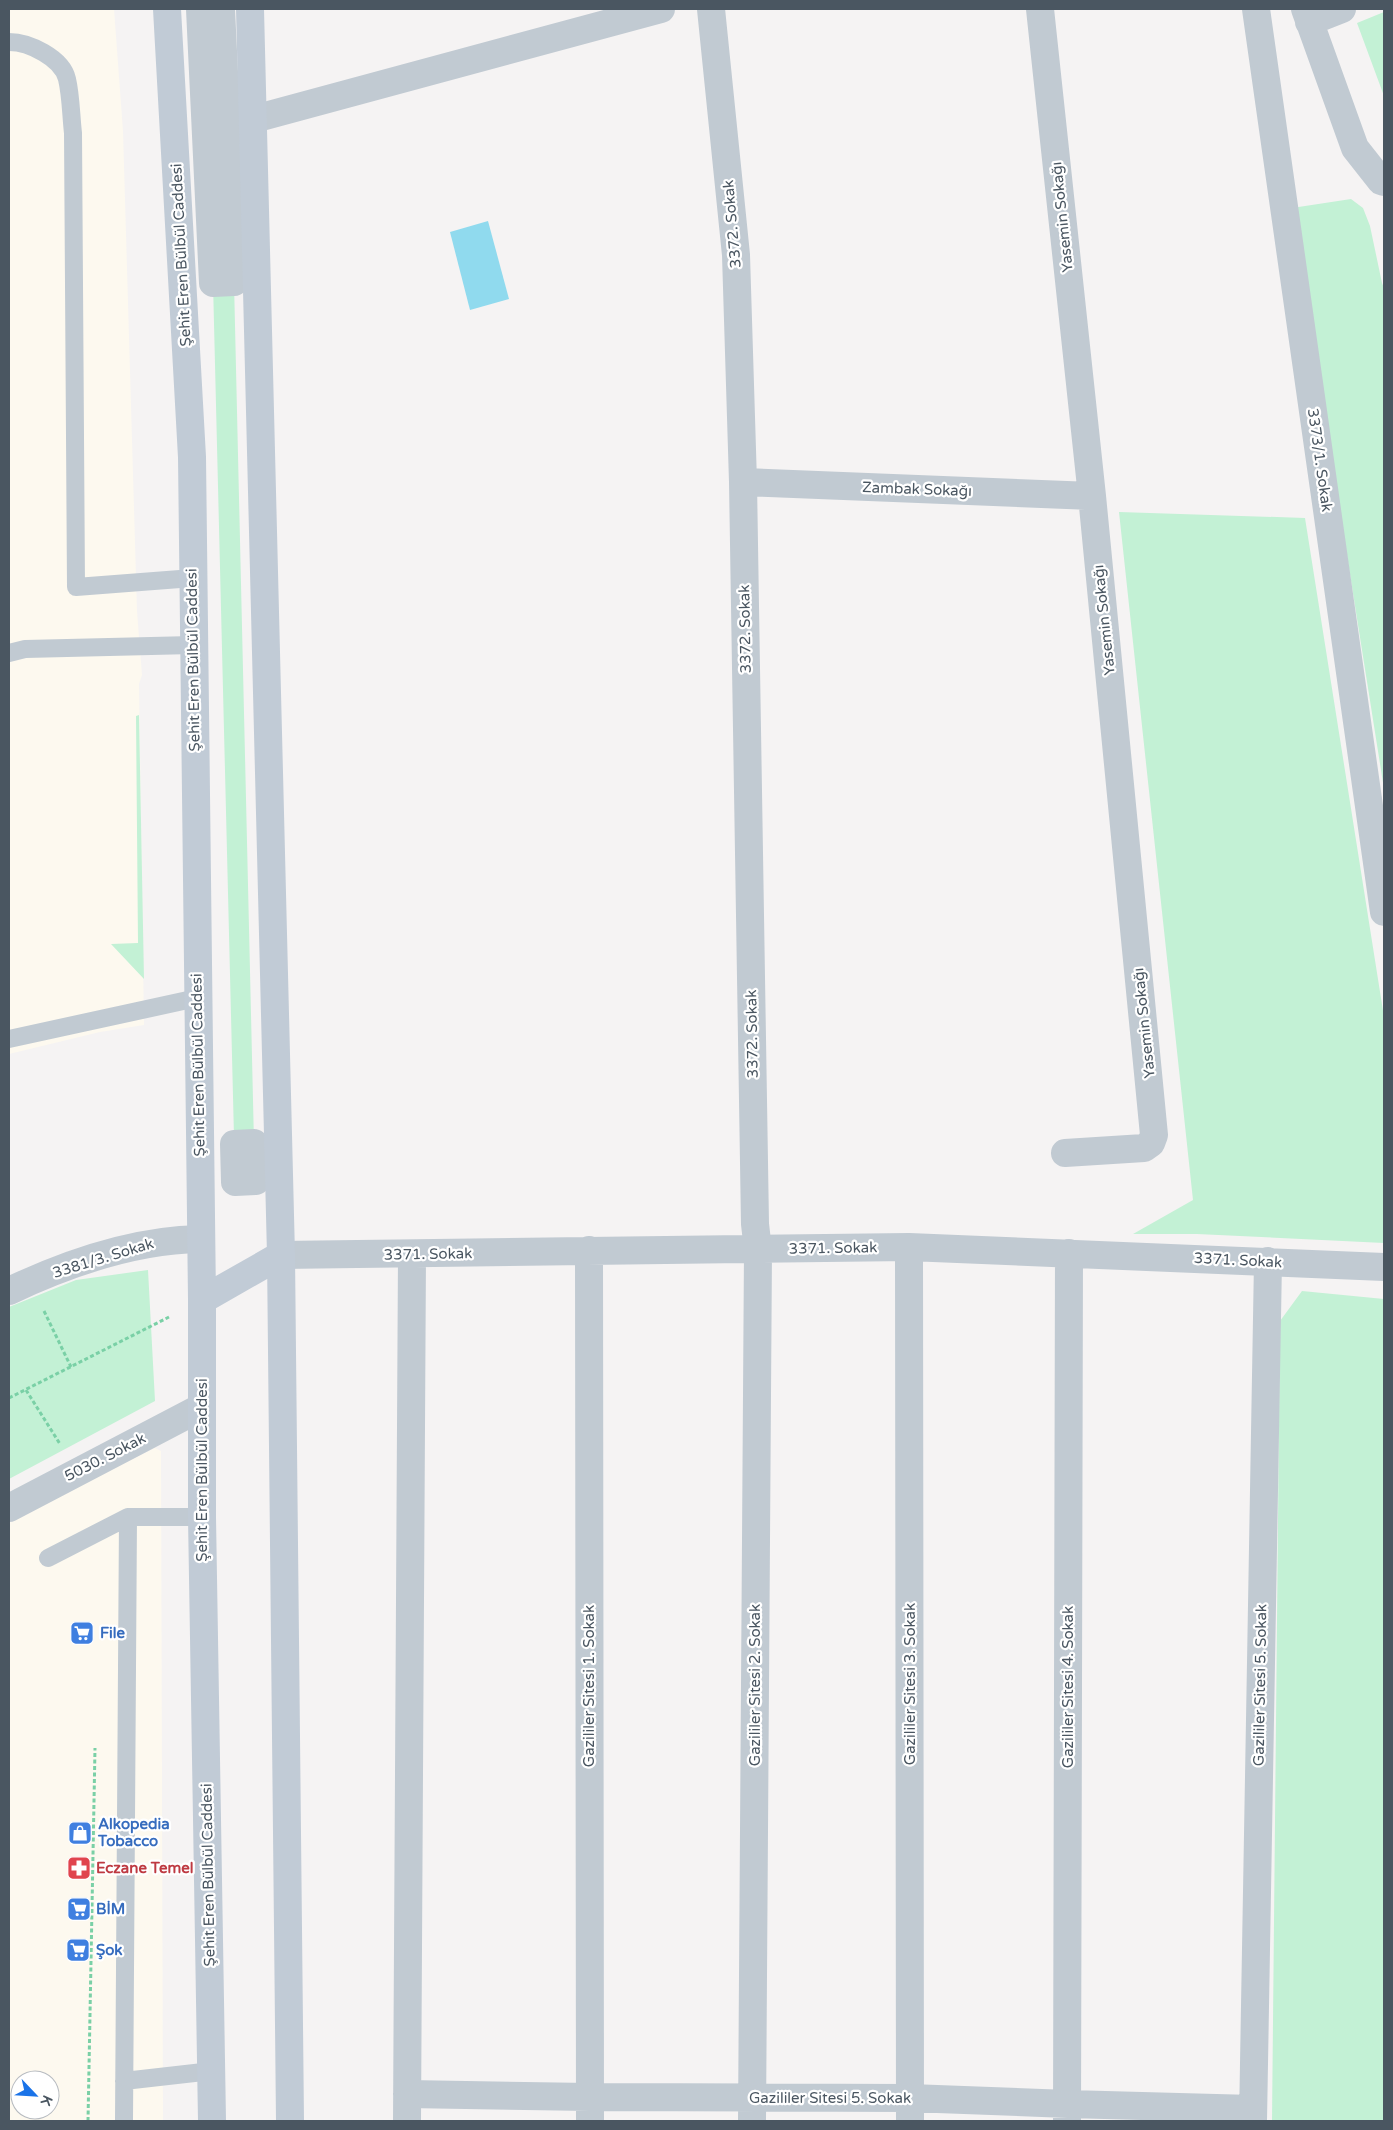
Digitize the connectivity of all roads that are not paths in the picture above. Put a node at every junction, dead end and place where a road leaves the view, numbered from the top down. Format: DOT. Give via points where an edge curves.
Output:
graph roads {
  1 [pos="167,9"];
  2 [pos="200,9"];
  3 [pos="221,9"];
  4 [pos="250,9"];
  5 [pos="661,9"];
  6 [pos="711,9"];
  7 [pos="1040,9"];
  8 [pos="1256,9"];
  9 [pos="1342,9"];
  10 [pos="1307,15"];
  11 [pos="9,42"];
  12 [pos="254,119"];
  13 [pos="1384,182"];
  14 [pos="743,482"];
  15 [pos="1092,496"];
  16 [pos="192,578"];
  17 [pos="193,645"];
  18 [pos="9,653"];
  19 [pos="1384,912"];
  20 [pos="197,998"];
  21 [pos="9,1039"];
  22 [pos="1065,1153"];
  23 [pos="200,1239"];
  24 [pos="909,1247"];
  25 [pos="589,1250"];
  26 [pos="758,1250"];
  27 [pos="1069,1252"];
  28 [pos="412,1254"];
  29 [pos="282,1255"];
  30 [pos="1268,1261"];
  31 [pos="1384,1268"];
  32 [pos="19,1286"];
  33 [pos="202,1300"];
  34 [pos="202,1407"];
  35 [pos="9,1508"];
  36 [pos="128,1516"];
  37 [pos="202,1517"];
  38 [pos="48,1558"];
  39 [pos="212,2071"];
  40 [pos="124,2081"];
  41 [pos="407,2094"];
  42 [pos="590,2109"];
  43 [pos="752,2109"];
  44 [pos="910,2109"];
  45 [pos="1068,2113"];
  46 [pos="1253,2115"];
  47 [pos="124,2121"];
  48 [pos="212,2121"];
  49 [pos="290,2121"];
  50 [pos="407,2121"];
  1 -- 16 [label="main road, Şehit Eren Bülbül Caddesi" via="192,457"];
  2 -- 3 [label="street" via="213,283 234,282"];
  4 -- 12 [label="main road"];
  5 -- 12 [label="street"];
  6 -- 14 [label="street, 3372. Sokak" via="736,255"];
  7 -- 15 [label="street, Yasemin Sokağı"];
  8 -- 19 [label="street, 3373/1. Sokak"];
  9 -- 10 [label="street"];
  10 -- 13 [label="street" via="1355,148"];
  11 -- 16 [label="lane" via="42,51 56,62 67,78 73,134 76,587"];
  12 -- 29 [label="main road"];
  14 -- 15 [label="street, Zambak Sokağı"];
  14 -- 26 [label="street, 3372. Sokak"];
  15 -- 22 [label="street, Yasemin Sokağı" via="1154,1135 1144,1148"];
  16 -- 17 [label="main road, Şehit Eren Bülbül Caddesi"];
  17 -- 18 [label="lane" via="25,649"];
  17 -- 20 [label="main road, Şehit Eren Bülbül Caddesi"];
  20 -- 21 [label="lane"];
  20 -- 23 [label="main road, Şehit Eren Bülbül Caddesi"];
  23 -- 32 [label="street, 3381/3. Sokak" via="171,1239 136,1246"];
  23 -- 33 [label="main road, Şehit Eren Bülbül Caddesi"];
  24 -- 26 [label="street, 3371. Sokak"];
  24 -- 27 [label="street, 3371. Sokak"];
  24 -- 44 [label="street, Gazililer Sitesi 3. Sokak"];
  25 -- 26 [label="street, 3371. Sokak"];
  25 -- 28 [label="street, 3371. Sokak"];
  25 -- 42 [label="street, Gazililer Sitesi 1. Sokak"];
  26 -- 43 [label="street, Gazililer Sitesi 2. Sokak"];
  27 -- 30 [label="street, 3371. Sokak"];
  27 -- 45 [label="street, Gazililer Sitesi 4. Sokak"];
  28 -- 29 [label="street, 3371. Sokak"];
  28 -- 41 [label="street"];
  29 -- 33 [label="main road"];
  29 -- 49 [label="main road"];
  30 -- 31 [label="street, 3371. Sokak"];
  30 -- 46 [label="street, Gazililer Sitesi 5. Sokak"];
  33 -- 34 [label="main road, Şehit Eren Bülbül Caddesi"];
  34 -- 35 [label="street, 5030. Sokak"];
  34 -- 37 [label="main road, Şehit Eren Bülbül Caddesi"];
  36 -- 37 [label="lane"];
  36 -- 38 [label="lane"];
  36 -- 40 [label="lane"];
  37 -- 39 [label="main road, Şehit Eren Bülbül Caddesi"];
  39 -- 40 [label="lane"];
  39 -- 48 [label="main road, Şehit Eren Bülbül Caddesi"];
  40 -- 47 [label="lane"];
  41 -- 42 [label="street, Gazililer Sitesi 5. Sokak"];
  41 -- 50 [label="street"];
  42 -- 43 [label="street, Gazililer Sitesi 5. Sokak"];
  43 -- 44 [label="street, Gazililer Sitesi 5. Sokak"];
  44 -- 45 [label="street, Gazililer Sitesi 5. Sokak"];
  45 -- 46 [label="street, Gazililer Sitesi 5. Sokak"];
}
